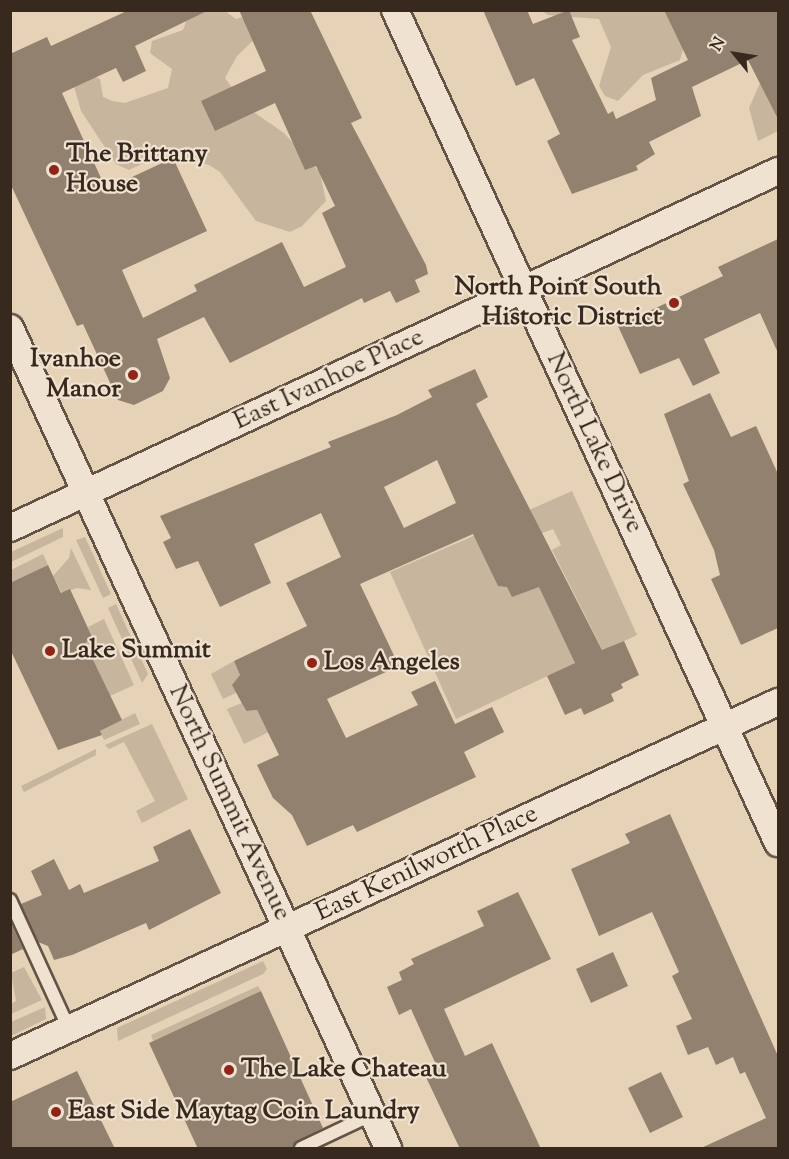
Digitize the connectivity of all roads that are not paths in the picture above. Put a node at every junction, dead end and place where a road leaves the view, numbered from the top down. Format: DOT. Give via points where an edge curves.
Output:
graph roads {
  1 [pos="395,10"];
  2 [pos="778,171"];
  3 [pos="524,290"];
  4 [pos="10,328"];
  5 [pos="87,493"];
  6 [pos="10,528"];
  7 [pos="778,702"];
  8 [pos="725,726"];
  9 [pos="778,843"];
  10 [pos="10,900"];
  11 [pos="287,928"];
  12 [pos="69,1029"];
  13 [pos="10,1056"];
  14 [pos="373,1114"];
  15 [pos="301,1149"];
  16 [pos="388,1149"];
  1 -- 3 [label="street, North Lake Drive"];
  2 -- 3 [label="street, East Ivanhoe Place"];
  3 -- 5 [label="street, East Ivanhoe Place"];
  3 -- 8 [label="street, North Lake Drive"];
  4 -- 5 [label="street, North Summit Avenue"];
  5 -- 6 [label="street, East Ivanhoe Place"];
  5 -- 11 [label="street, North Summit Avenue"];
  7 -- 8 [label="street, East Kenilworth Place"];
  8 -- 9 [label="street, North Lake Drive"];
  8 -- 11 [label="street, East Kenilworth Place"];
  10 -- 12 [label="lane"];
  11 -- 12 [label="street, East Kenilworth Place"];
  11 -- 14 [label="street, North Summit Avenue"];
  12 -- 13 [label="street, East Kenilworth Place"];
  14 -- 15 [label="lane"];
  14 -- 16 [label="street, North Summit Avenue"];
}
